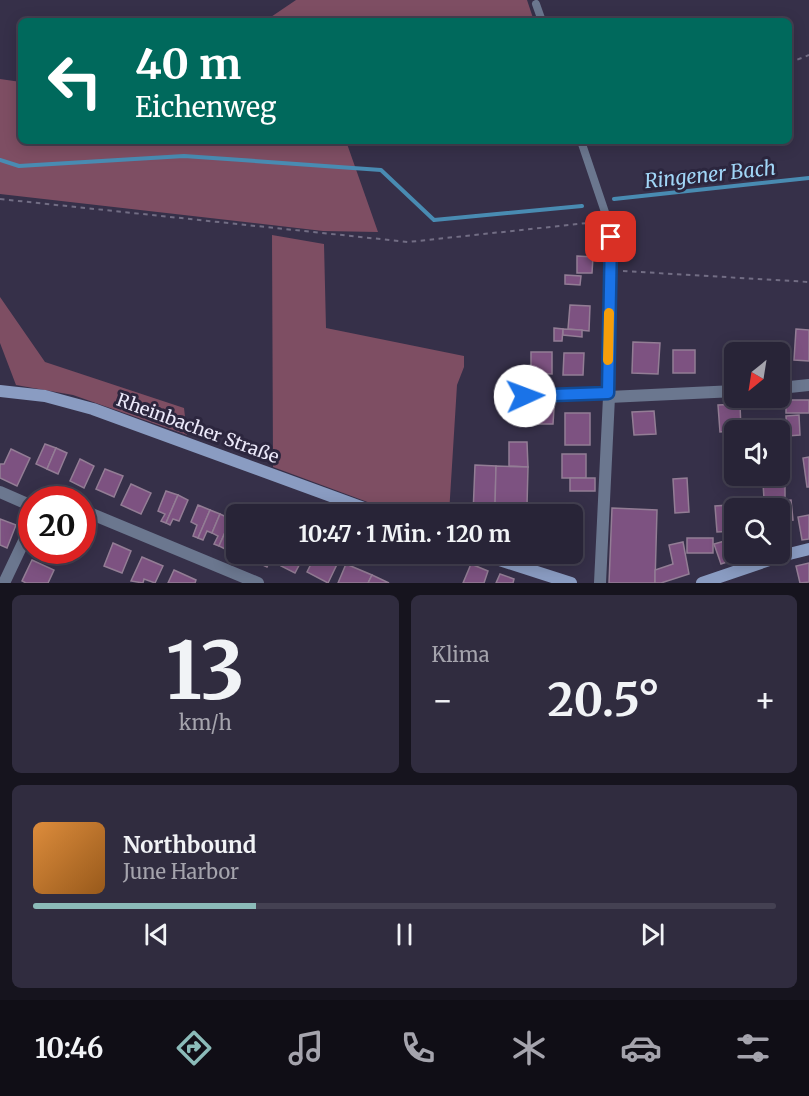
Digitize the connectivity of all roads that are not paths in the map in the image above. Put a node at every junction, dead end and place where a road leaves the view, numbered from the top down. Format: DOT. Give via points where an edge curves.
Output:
graph roads {
  1 [pos="536,4"];
  2 [pos="541,18"];
  3 [pos="582,144"];
  4 [pos="611,237"];
  5 [pos="809,386"];
  6 [pos="790,387"];
  7 [pos="0,391"];
  8 [pos="724,391"];
  9 [pos="608,395"];
  10 [pos="525,396"];
  11 [pos="0,492"];
  12 [pos="18,500"];
  13 [pos="353,504"];
  14 [pos="96,516"];
  15 [pos="809,549"];
  16 [pos="18,554"];
  17 [pos="512,564"];
  18 [pos="4,583"];
  19 [pos="258,583"];
  20 [pos="571,583"];
  21 [pos="600,583"];
  22 [pos="702,583"];
  1 -- 2 [label="lane"];
  3 -- 4 [label="lane"];
  4 -- 9 [label="street"];
  5 -- 6 [label="street"];
  7 -- 13 [label="main road, Rheinbacher Straße" via="45,396 93,409"];
  8 -- 9 [label="street"];
  9 -- 10 [label="lane"];
  9 -- 21 [label="street"];
  11 -- 12 [label="street"];
  14 -- 19 [label="street"];
  15 -- 22 [label="main road"];
  16 -- 18 [label="street"];
  17 -- 20 [label="main road"];
}
